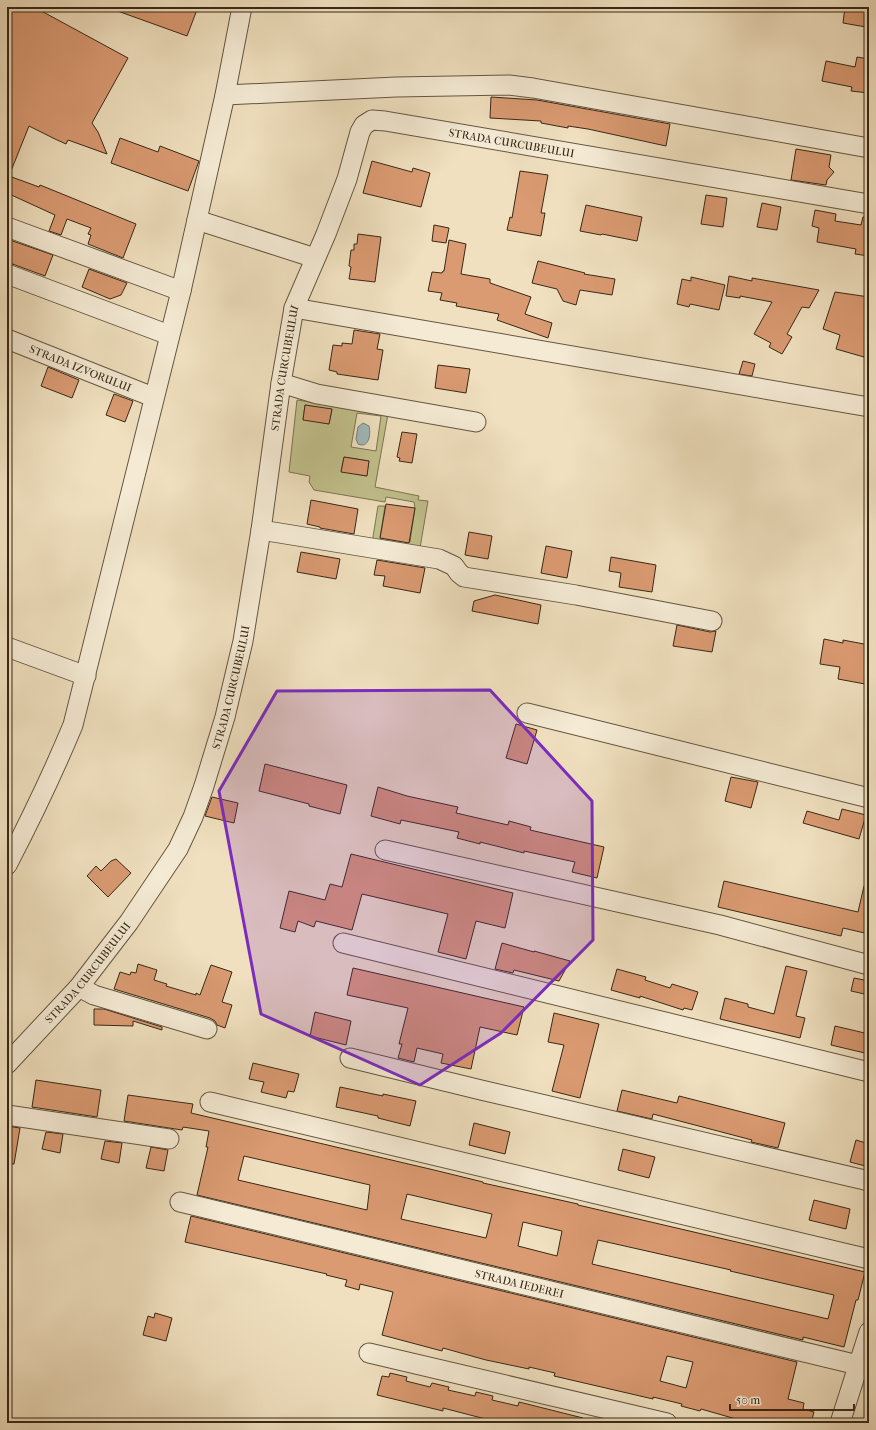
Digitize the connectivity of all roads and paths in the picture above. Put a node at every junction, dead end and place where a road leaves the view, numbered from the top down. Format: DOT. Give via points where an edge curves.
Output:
graph roads {
  1 [pos="242,7"];
  2 [pos="225,95"];
  3 [pos="869,148"];
  4 [pos="869,204"];
  5 [pos="197,220"];
  6 [pos="7,227"];
  7 [pos="315,258"];
  8 [pos="7,274"];
  9 [pos="181,291"];
  10 [pos="294,308"];
  11 [pos="169,335"];
  12 [pos="7,339"];
  13 [pos="281,383"];
  14 [pos="153,397"];
  15 [pos="869,408"];
  16 [pos="476,422"];
  17 [pos="261,530"];
  18 [pos="712,620"];
  19 [pos="7,647"];
  20 [pos="86,676"];
  21 [pos="527,713"];
  22 [pos="869,798"];
  23 [pos="385,850"];
  24 [pos="7,865"];
  25 [pos="343,943"];
  26 [pos="869,965"];
  27 [pos="79,988"];
  28 [pos="207,1029"];
  29 [pos="350,1058"];
  30 [pos="7,1064"];
  31 [pos="869,1072"];
  32 [pos="210,1102"];
  33 [pos="7,1115"];
  34 [pos="169,1139"];
  35 [pos="869,1181"];
  36 [pos="180,1202"];
  37 [pos="869,1259"];
  38 [pos="869,1332"];
  39 [pos="369,1353"];
  40 [pos="858,1365"];
  41 [pos="667,1423"];
  42 [pos="840,1423"];
  1 -- 2 [label="street"];
  2 -- 3 [label="street" via="509,85"];
  2 -- 5 [label="street"];
  4 -- 7 [label="street, STRADA CURCUBEULUI" via="372,120 364,125 360,132 347,179"];
  5 -- 7 [label="street"];
  5 -- 9 [label="street"];
  6 -- 9 [label="street"];
  7 -- 10 [label="street, STRADA CURCUBEULUI"];
  8 -- 11 [label="street"];
  9 -- 11 [label="street"];
  10 -- 13 [label="street, STRADA CURCUBEULUI"];
  10 -- 15 [label="street"];
  11 -- 14 [label="street"];
  12 -- 14 [label="street, STRADA IZVORULUI"];
  13 -- 16 [label="street" via="317,394"];
  13 -- 17 [label="street, STRADA CURCUBEULUI"];
  14 -- 20 [label="street"];
  17 -- 18 [label="street" via="439,559 454,566 464,576"];
  17 -- 27 [label="street, STRADA CURCUBEULUI" via="243,641 225,717 193,817 178,849 129,922"];
  19 -- 20 [label="street"];
  20 -- 24 [label="street" via="70,732"];
  21 -- 22 [label="street"];
  23 -- 26 [label="street" via="720,925"];
  25 -- 31 [label="street"];
  27 -- 28 [label="street" via="94,995"];
  27 -- 30 [label="street, STRADA CURCUBEULUI"];
  29 -- 35 [label="street"];
  32 -- 37 [label="street"];
  33 -- 34 [label="street"];
  36 -- 40 [label="street, STRADA IEDEREI"];
  38 -- 40 [label="street"];
  39 -- 41 [label="street"];
  40 -- 42 [label="street"];
}
